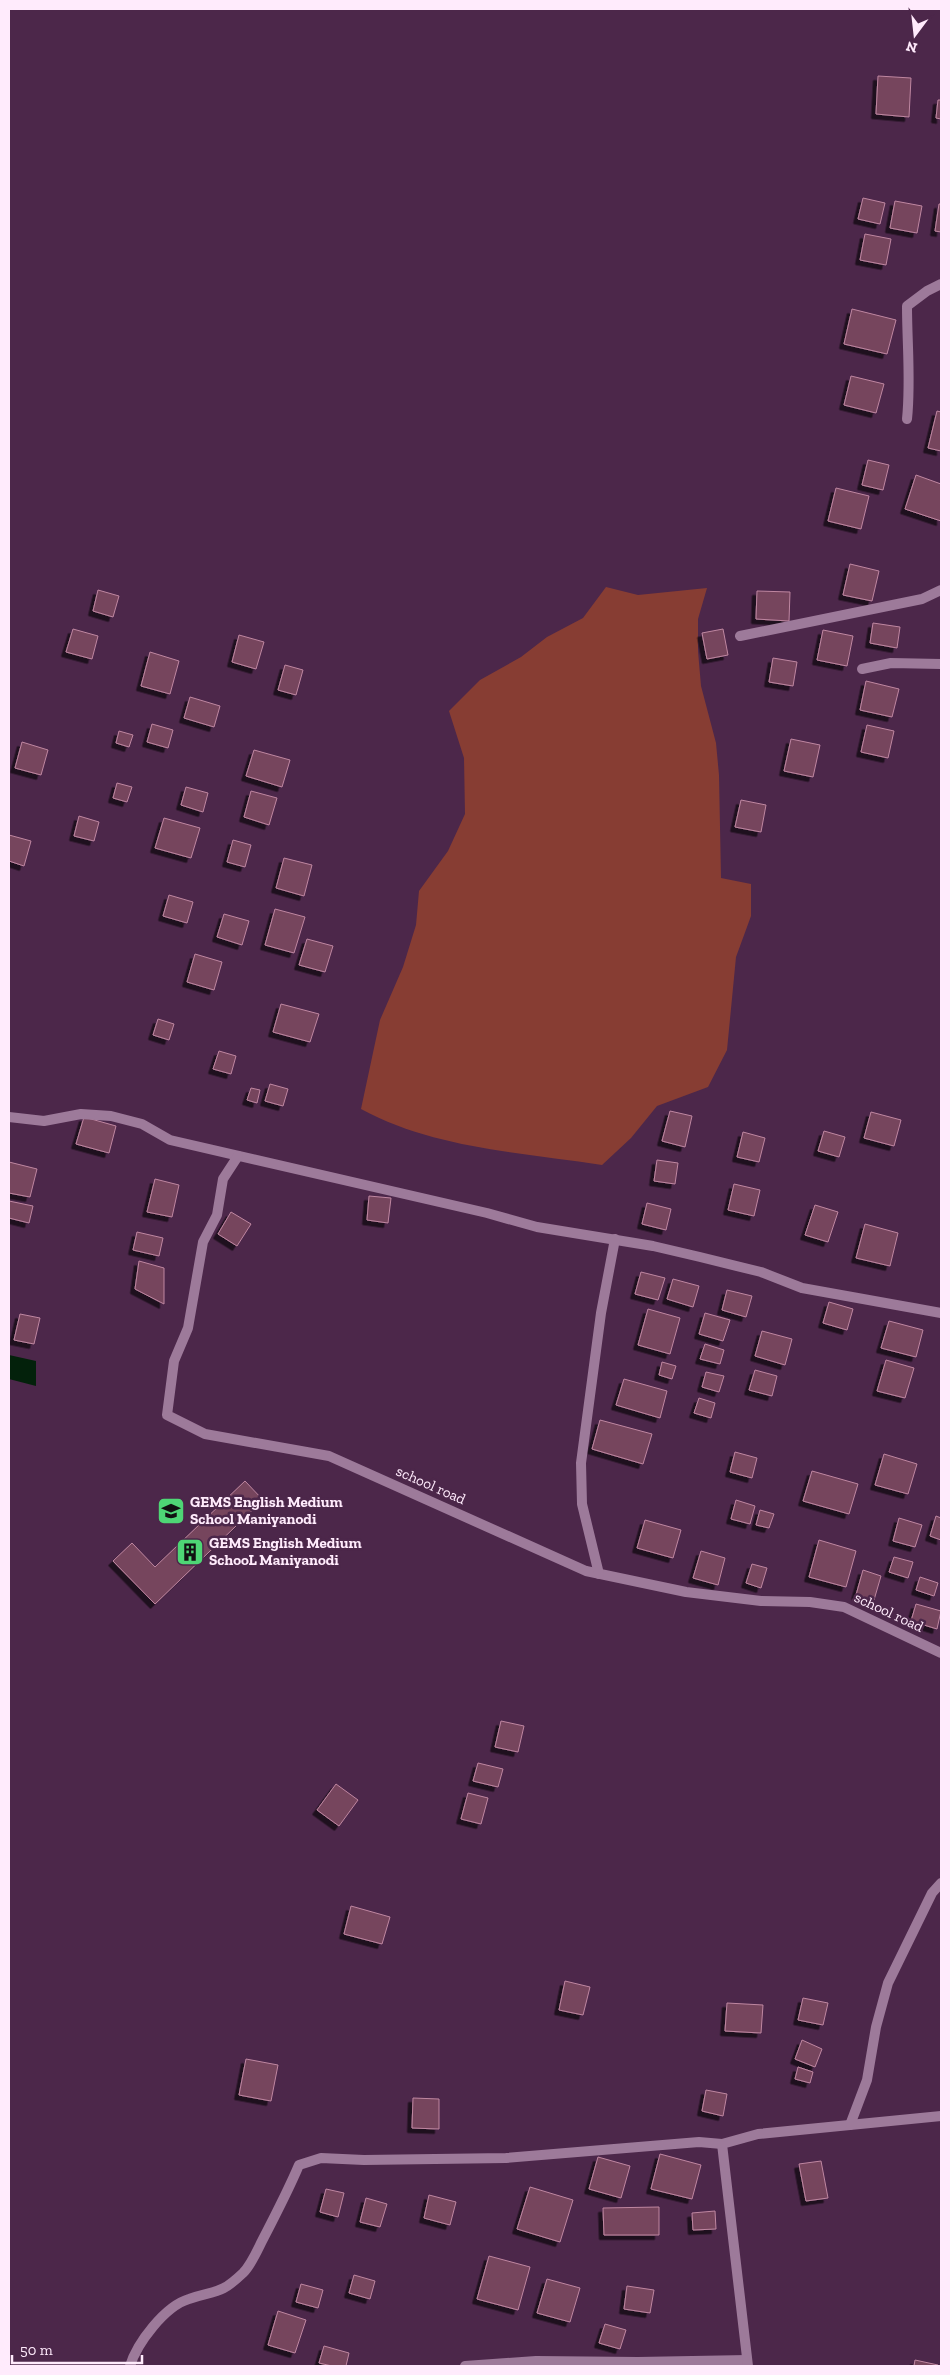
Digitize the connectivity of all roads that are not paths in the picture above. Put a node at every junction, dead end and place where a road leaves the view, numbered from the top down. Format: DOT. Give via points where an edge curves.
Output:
graph roads {
  1 [pos="941,284"];
  2 [pos="907,419"];
  3 [pos="941,590"];
  4 [pos="740,636"];
  5 [pos="941,664"];
  6 [pos="862,669"];
  7 [pos="9,1116"];
  8 [pos="238,1156"];
  9 [pos="614,1239"];
  10 [pos="941,1314"];
  11 [pos="599,1574"];
  12 [pos="941,1653"];
  13 [pos="941,1883"];
  14 [pos="941,2116"];
  15 [pos="850,2125"];
  16 [pos="722,2144"];
  17 [pos="748,2363"];
  18 [pos="130,2366"];
  19 [pos="464,2366"];
  1 -- 2 [label="street" via="907,306 910,388"];
  3 -- 4 [label="street" via="922,599"];
  5 -- 6 [label="street" via="891,663"];
  7 -- 8 [label="street" via="44,1121 81,1114 112,1116 142,1124 170,1140"];
  8 -- 9 [label="street" via="537,1227"];
  8 -- 11 [label="street, school road" via="223,1179 217,1215 203,1242 188,1328 174,1361 168,1415 205,1434 329,1456"];
  9 -- 10 [label="street" via="761,1272 802,1288"];
  9 -- 11 [label="street" via="580,1462 582,1504"];
  11 -- 12 [label="street, school road" via="686,1592 844,1607"];
  13 -- 15 [label="street" via="932,1893 888,1983 876,2027 868,2080"];
  14 -- 15 [label="street"];
  15 -- 16 [label="street" via="758,2134"];
  16 -- 17 [label="street"];
  16 -- 18 [label="street" via="699,2142 506,2158 321,2158 299,2165 245,2271 225,2289 188,2299 169,2310 146,2338"];
  17 -- 19 [label="street" via="536,2361"];
}
